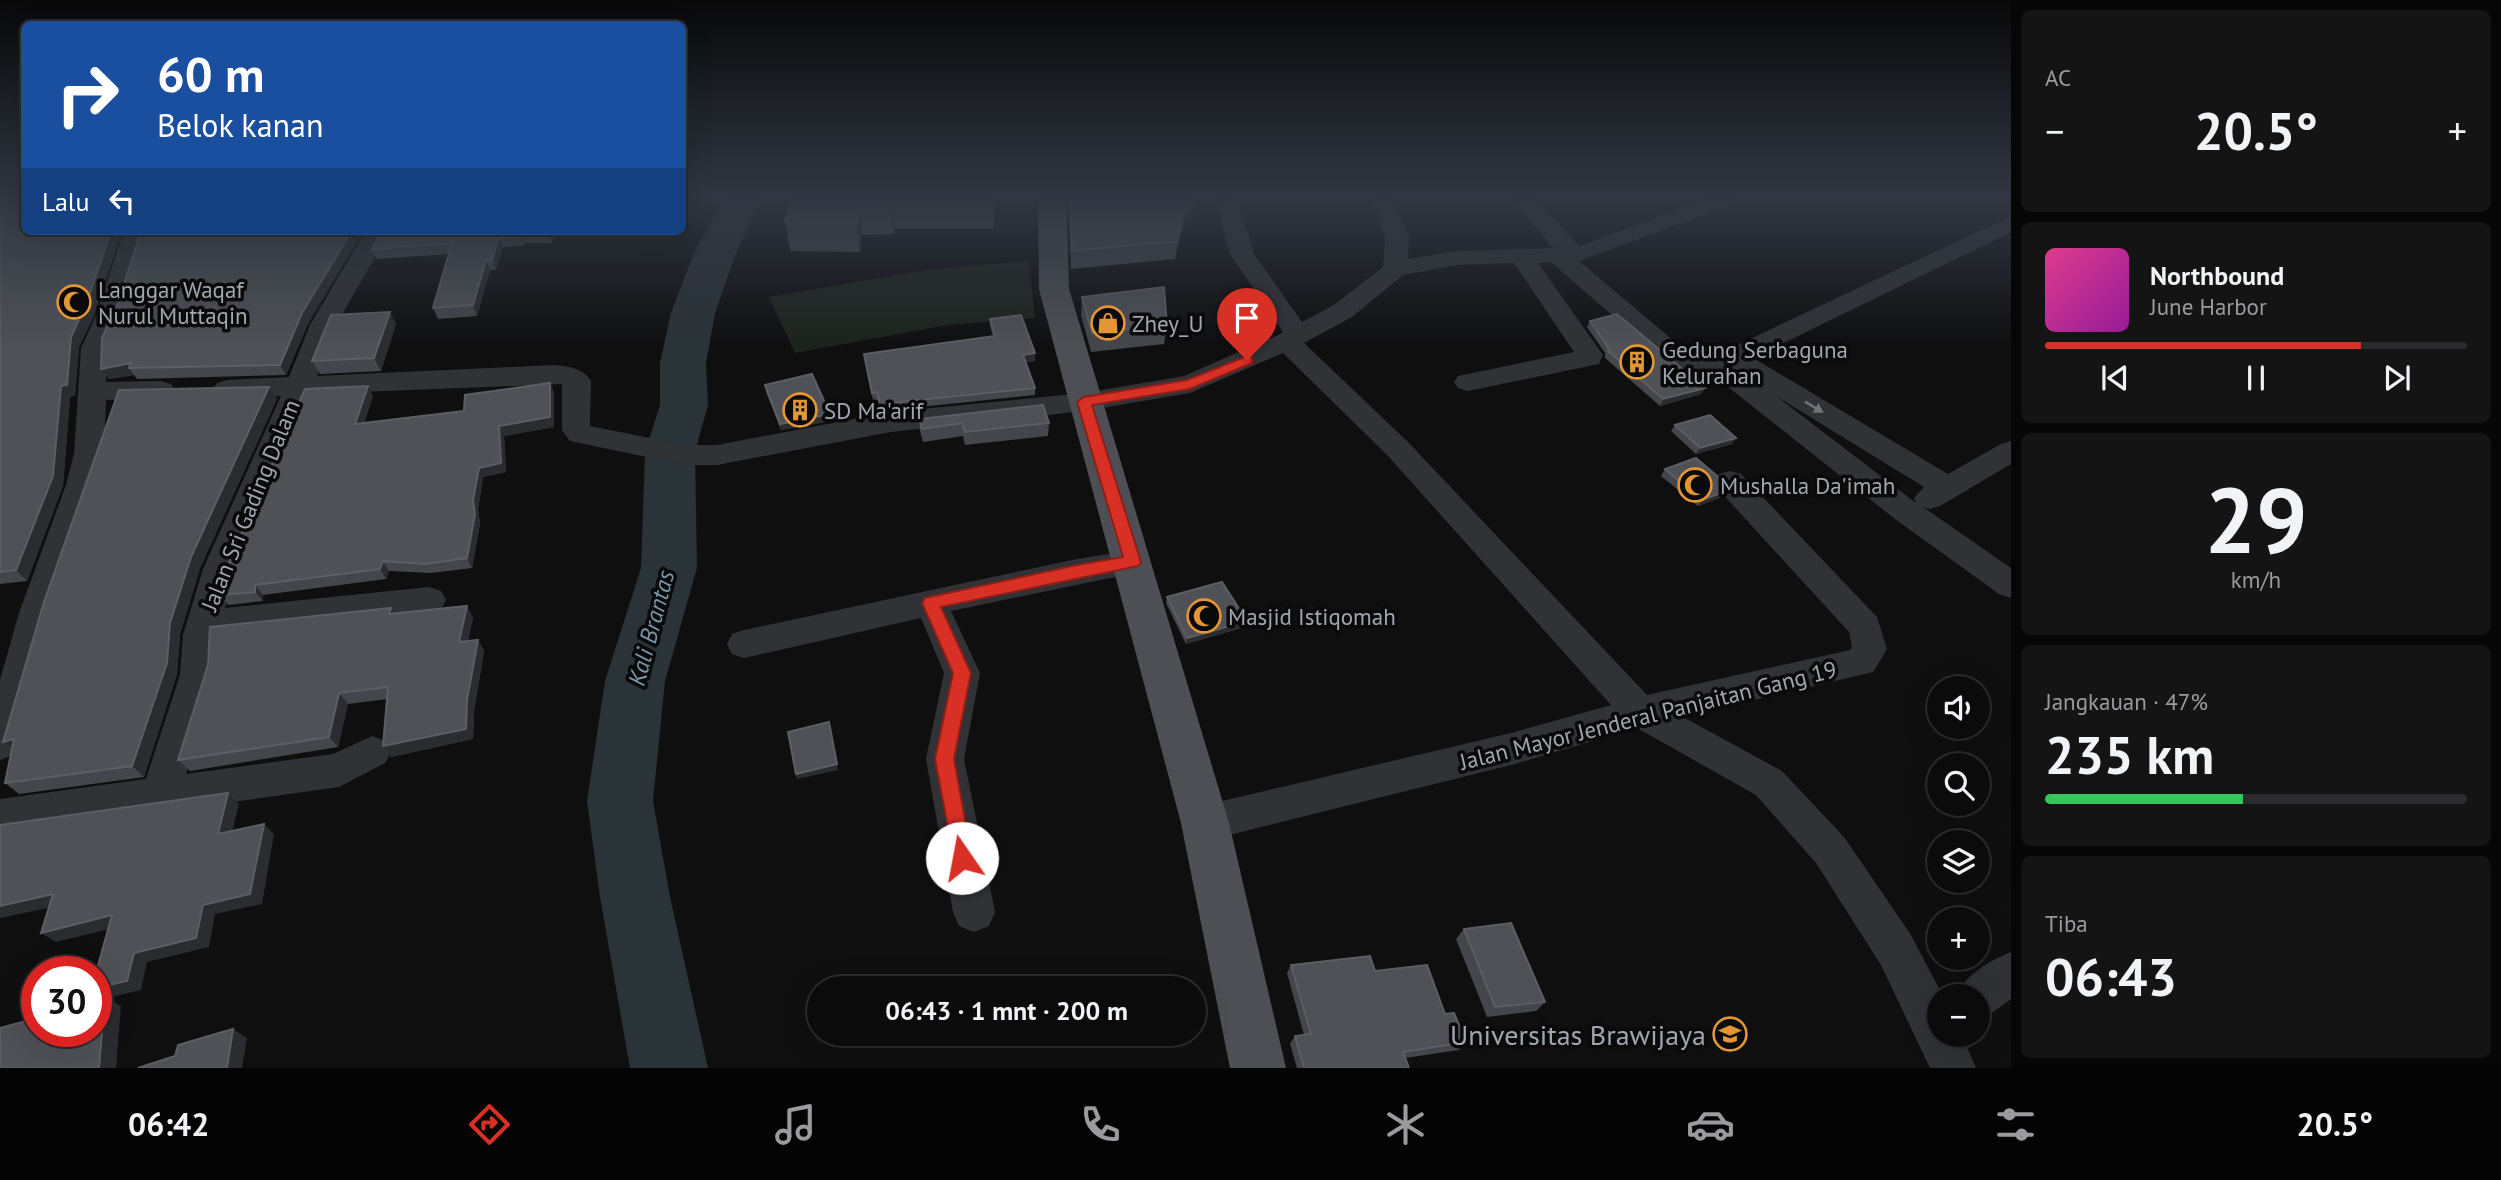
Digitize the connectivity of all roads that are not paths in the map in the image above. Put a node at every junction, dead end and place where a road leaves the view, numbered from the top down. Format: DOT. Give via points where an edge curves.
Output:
graph roads {
  1 [pos="131,247"];
  2 [pos="369,247"];
  3 [pos="1053,247"];
  4 [pos="1240,247"];
  5 [pos="1396,247"];
  6 [pos="1559,247"];
  7 [pos="1592,247"];
  8 [pos="1962,247"];
  9 [pos="1521,255"];
  10 [pos="1566,256"];
  11 [pos="1395,269"];
  12 [pos="1292,338"];
  13 [pos="1726,362"];
  14 [pos="1468,382"];
  15 [pos="298,387"];
  16 [pos="92,391"];
  17 [pos="1084,402"];
  18 [pos="2011,450"];
  19 [pos="1730,482"];
  20 [pos="1948,488"];
  21 [pos="1906,511"];
  22 [pos="1133,562"];
  23 [pos="2011,585"];
  24 [pos="429,600"];
  25 [pos="931,603"];
  26 [pos="203,624"];
  27 [pos="744,644"];
  28 [pos="1640,712"];
  29 [pos="0,744"];
  30 [pos="372,752"];
  31 [pos="161,793"];
  32 [pos="0,817"];
  33 [pos="1205,823"];
  34 [pos="974,912"];
  35 [pos="2011,973"];
  36 [pos="1990,988"];
  37 [pos="1927,1009"];
  38 [pos="1945,1047"];
  39 [pos="1258,1068"];
  40 [pos="1953,1068"];
  1 -- 16 [label="street" via="94,348"];
  2 -- 15 [label="street, Jalan Sri Gading Dalam" via="323,325"];
  3 -- 17 [label="main road" via="1054,289"];
  4 -- 12 [label="street"];
  5 -- 11 [label="street"];
  6 -- 10 [label="street"];
  7 -- 10 [label="street"];
  8 -- 13 [label="street"];
  9 -- 10 [label="street"];
  9 -- 11 [label="street" via="1457,258"];
  9 -- 14 [label="street" via="1589,358"];
  10 -- 13 [label="street" via="1679,359"];
  11 -- 12 [label="street" via="1343,311"];
  12 -- 17 [label="street" via="1198,382"];
  12 -- 28 [label="street"];
  13 -- 20 [label="street, one-way"];
  13 -- 21 [label="street"];
  15 -- 16 [label="street"];
  15 -- 17 [label="street" via="570,376 577,381 576,430 592,438 685,456 736,453 891,422"];
  15 -- 26 [label="street, Jalan Sri Gading Dalam" via="219,569"];
  16 -- 29 [label="street" via="89,454 81,485 36,613"];
  17 -- 22 [label="main road"];
  18 -- 20 [label="street"];
  19 -- 28 [label="street, Jalan Mayor Jenderal Panjaitan Gang 19" via="1865,627 1870,649 1861,662"];
  20 -- 21 [label="street"];
  21 -- 23 [label="street"];
  22 -- 25 [label="street"];
  22 -- 33 [label="main road"];
  24 -- 26 [label="street"];
  25 -- 27 [label="street"];
  25 -- 34 [label="street" via="962,673 944,759"];
  26 -- 31 [label="street, Jalan Sri Gading Dalam" via="198,675"];
  28 -- 33 [label="street, Jalan Mayor Jenderal Panjaitan Gang 19" via="1511,749"];
  28 -- 37 [label="street" via="1769,783 1830,850 1896,950"];
  30 -- 31 [label="street" via="340,770"];
  31 -- 32 [label="street"];
  33 -- 39 [label="main road"];
  35 -- 36 [label="street"];
  38 -- 40 [label="street"];
}
